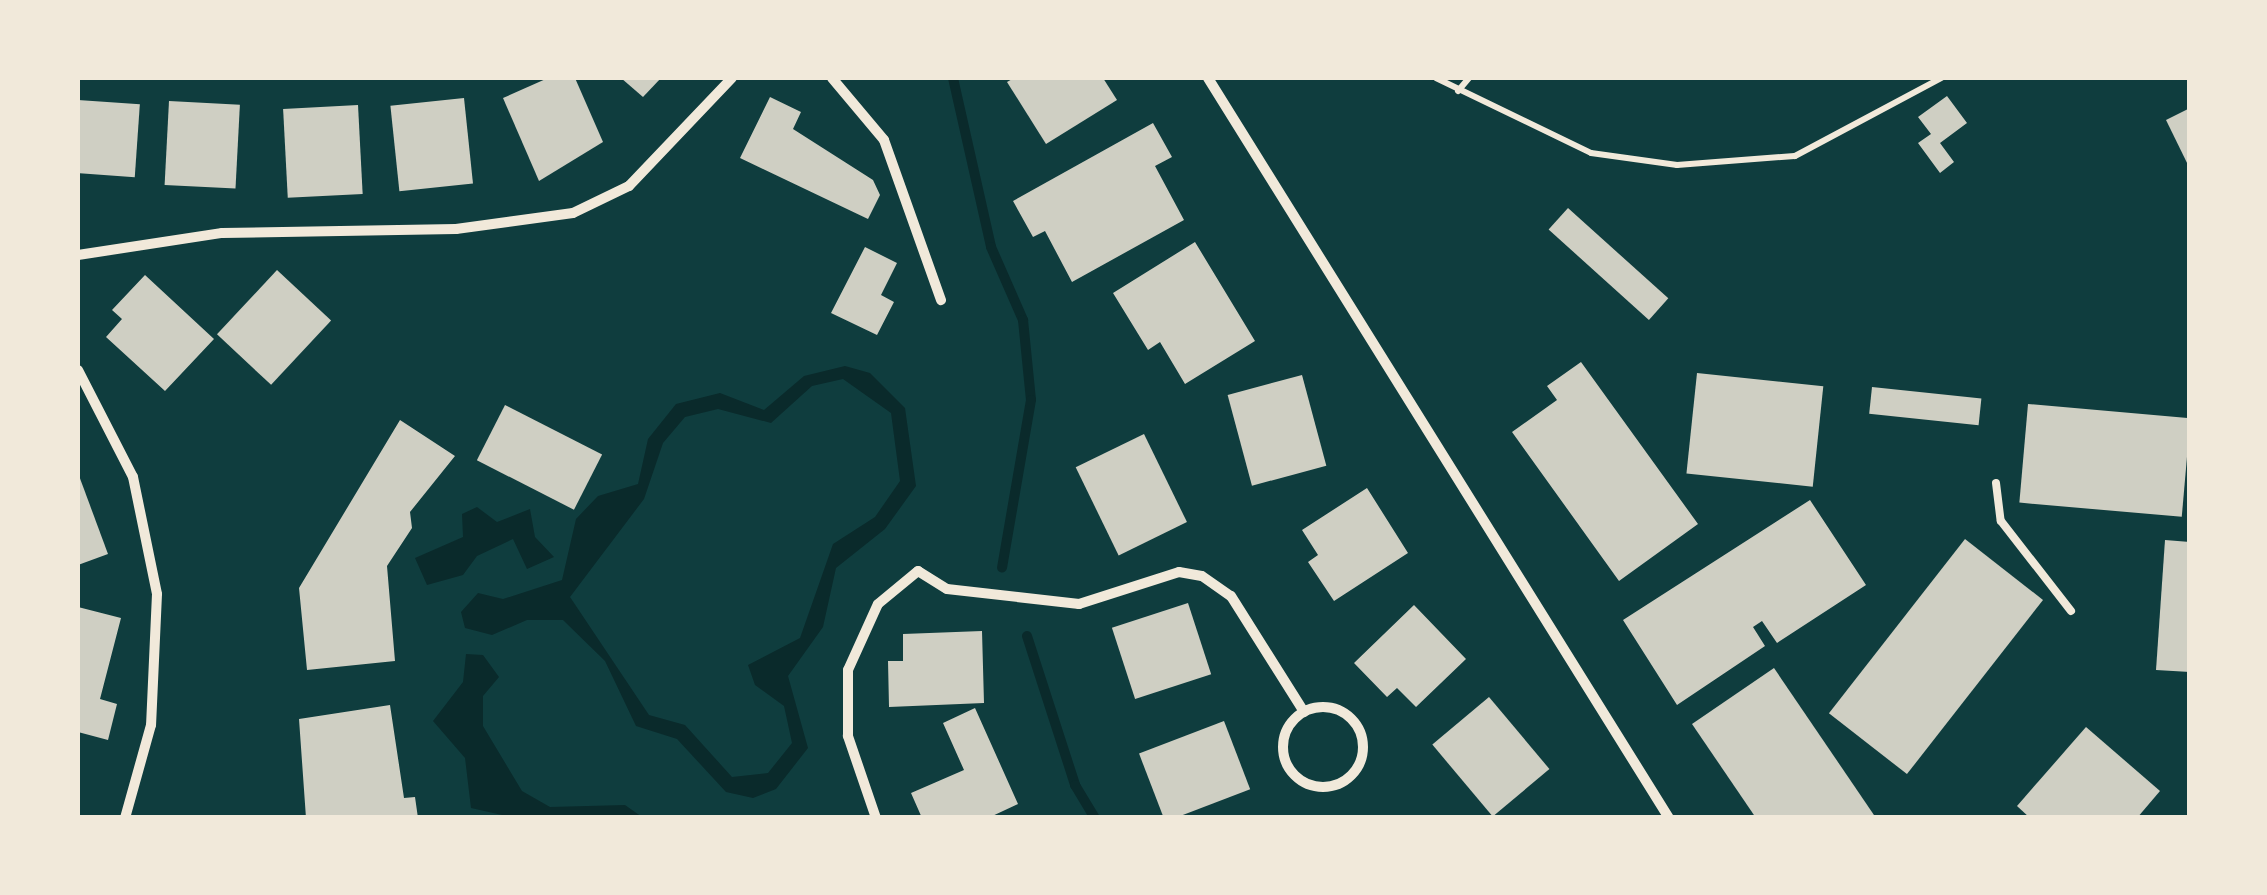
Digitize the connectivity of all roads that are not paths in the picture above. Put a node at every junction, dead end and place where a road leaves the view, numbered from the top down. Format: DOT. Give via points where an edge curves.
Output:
graph roads {
  1 [pos="732,78"];
  2 [pos="832,78"];
  3 [pos="1208,78"];
  4 [pos="78,255"];
  5 [pos="941,300"];
  6 [pos="78,370"];
  7 [pos="1996,483"];
  8 [pos="2071,611"];
  9 [pos="1304,712"];
  10 [pos="125,818"];
  11 [pos="876,818"];
  12 [pos="1669,818"];
  1 -- 4 [label="street" via="628,186 573,213 456,228 222,233"];
  2 -- 5 [label="street" via="884,140"];
  3 -- 12 [label="street"];
  6 -- 10 [label="street" via="133,477 157,594 151,725"];
  7 -- 8 [label="lane" via="2001,520"];
  9 -- 9 [label="street" via="1284,735 1285,762 1301,781 1334,786 1362,759 1359,729 1338,710"];
  9 -- 11 [label="street" via="1231,596 1202,576 1179,572 1079,604 947,589 918,571 878,604 848,670 848,736"];
}
